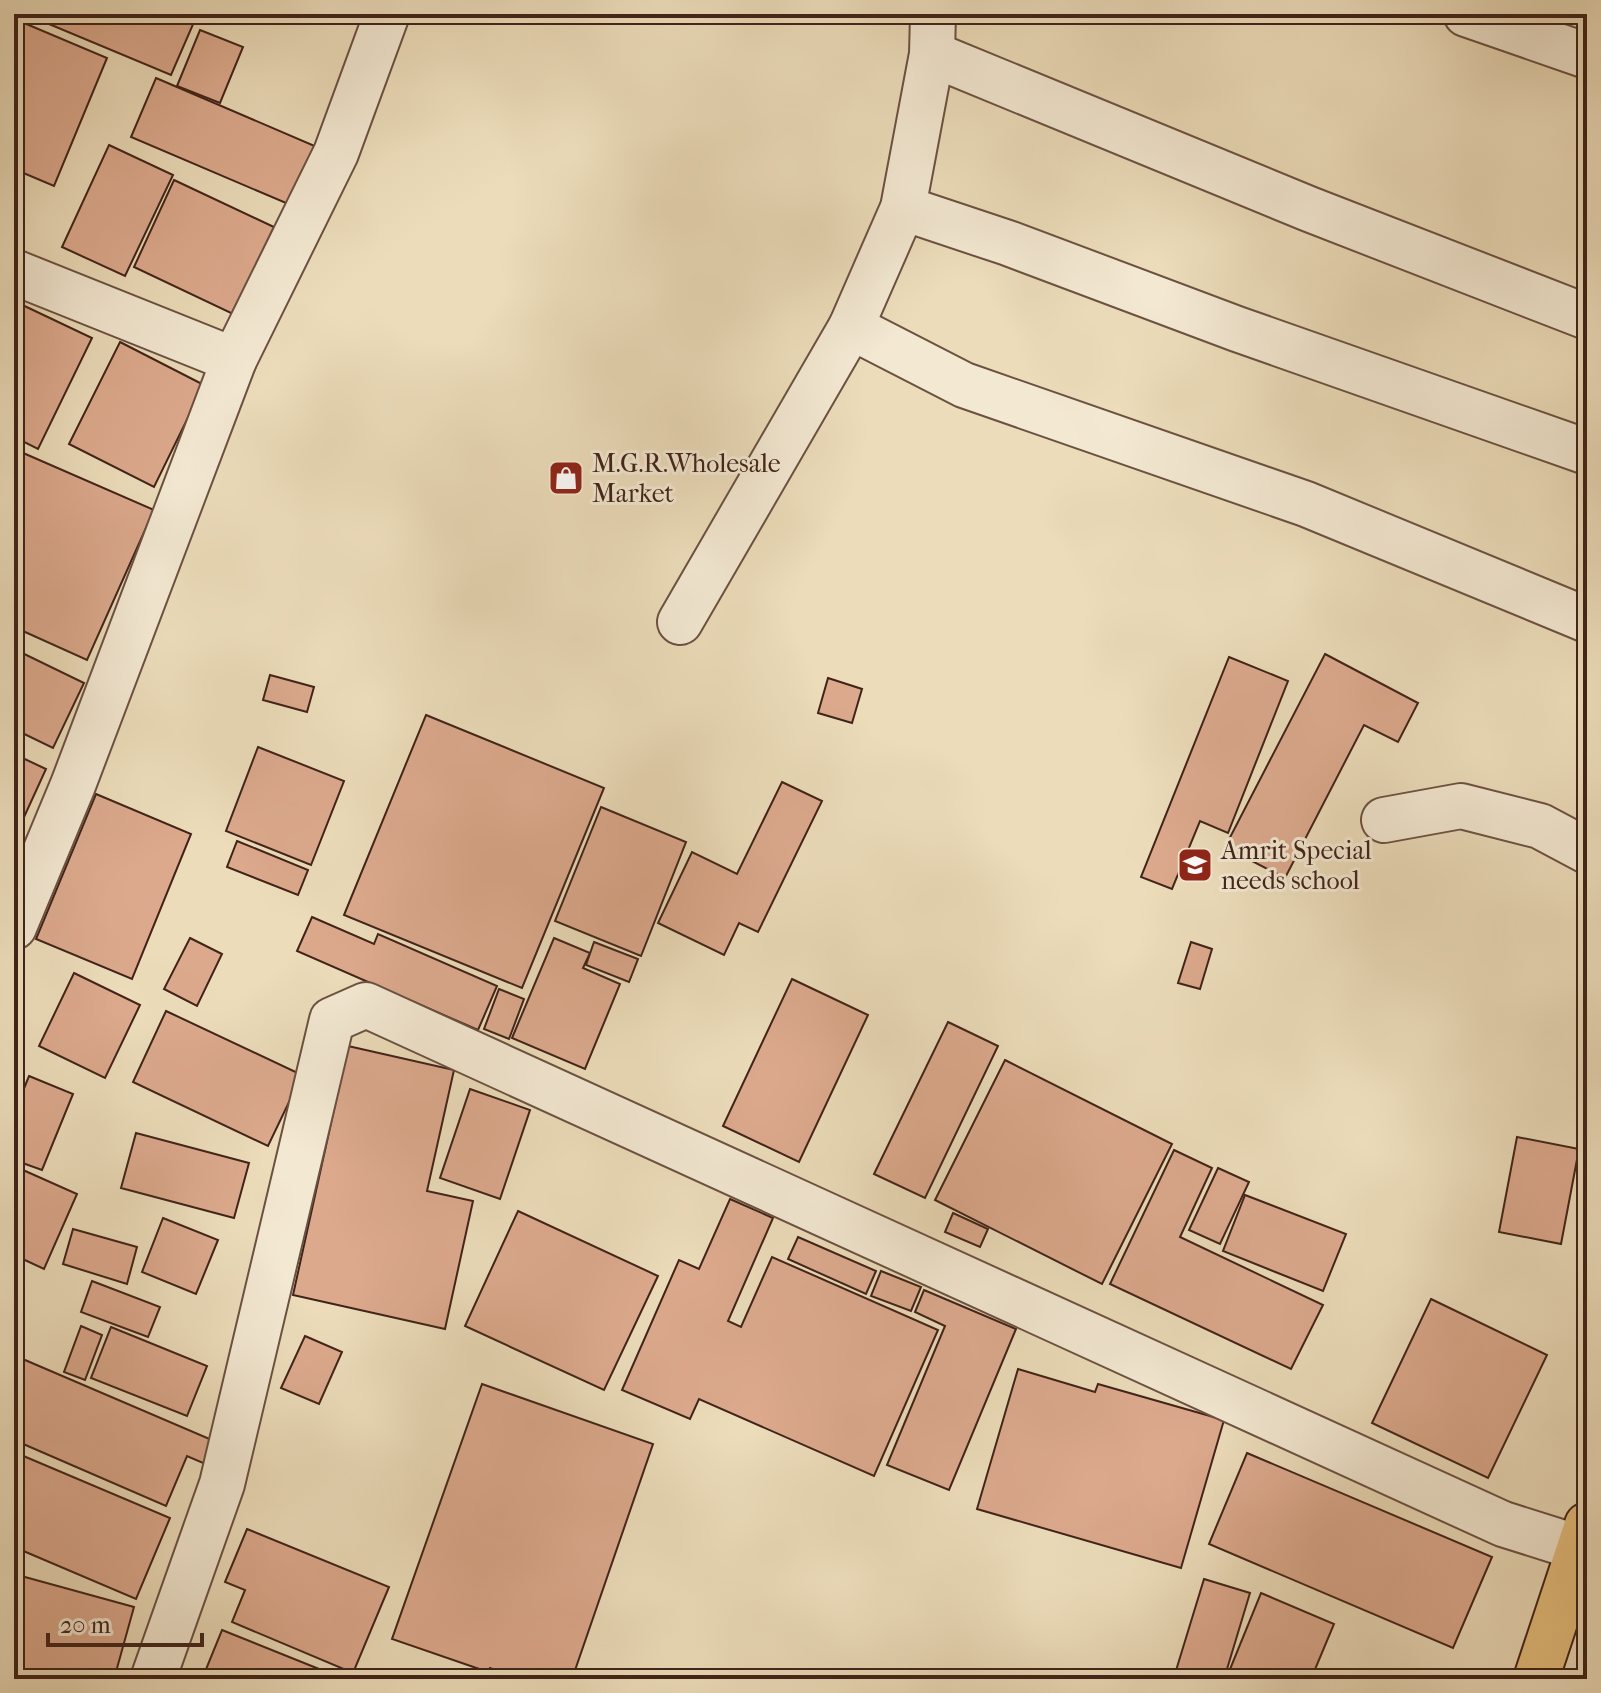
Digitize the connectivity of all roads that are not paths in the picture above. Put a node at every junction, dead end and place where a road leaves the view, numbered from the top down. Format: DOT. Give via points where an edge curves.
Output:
graph roads {
  1 [pos="387,14"];
  2 [pos="1466,14"];
  3 [pos="932,34"];
  4 [pos="1587,56"];
  5 [pos="903,208"];
  6 [pos="14,272"];
  7 [pos="1587,317"];
  8 [pos="851,327"];
  9 [pos="234,360"];
  10 [pos="1587,452"];
  11 [pos="1587,620"];
  12 [pos="680,622"];
  13 [pos="1384,820"];
  14 [pos="1587,851"];
  15 [pos="14,927"];
  16 [pos="1583,1536"];
  17 [pos="153,1679"];
  18 [pos="1536,1679"];
  1 -- 9 [label="street" via="336,153"];
  2 -- 4 [label="street"];
  3 -- 5 [label="street"];
  3 -- 7 [label="street" via="1309,209"];
  5 -- 8 [label="street"];
  5 -- 10 [label="street"];
  6 -- 9 [label="street"];
  8 -- 11 [label="street" via="964,385 1306,504"];
  8 -- 12 [label="street"];
  9 -- 15 [label="street"];
  13 -- 14 [label="street" via="1461,806 1540,826"];
  16 -- 17 [label="street" via="1503,1524 366,1005 332,1020 222,1484"];
  16 -- 18 [label="highway"];
}
